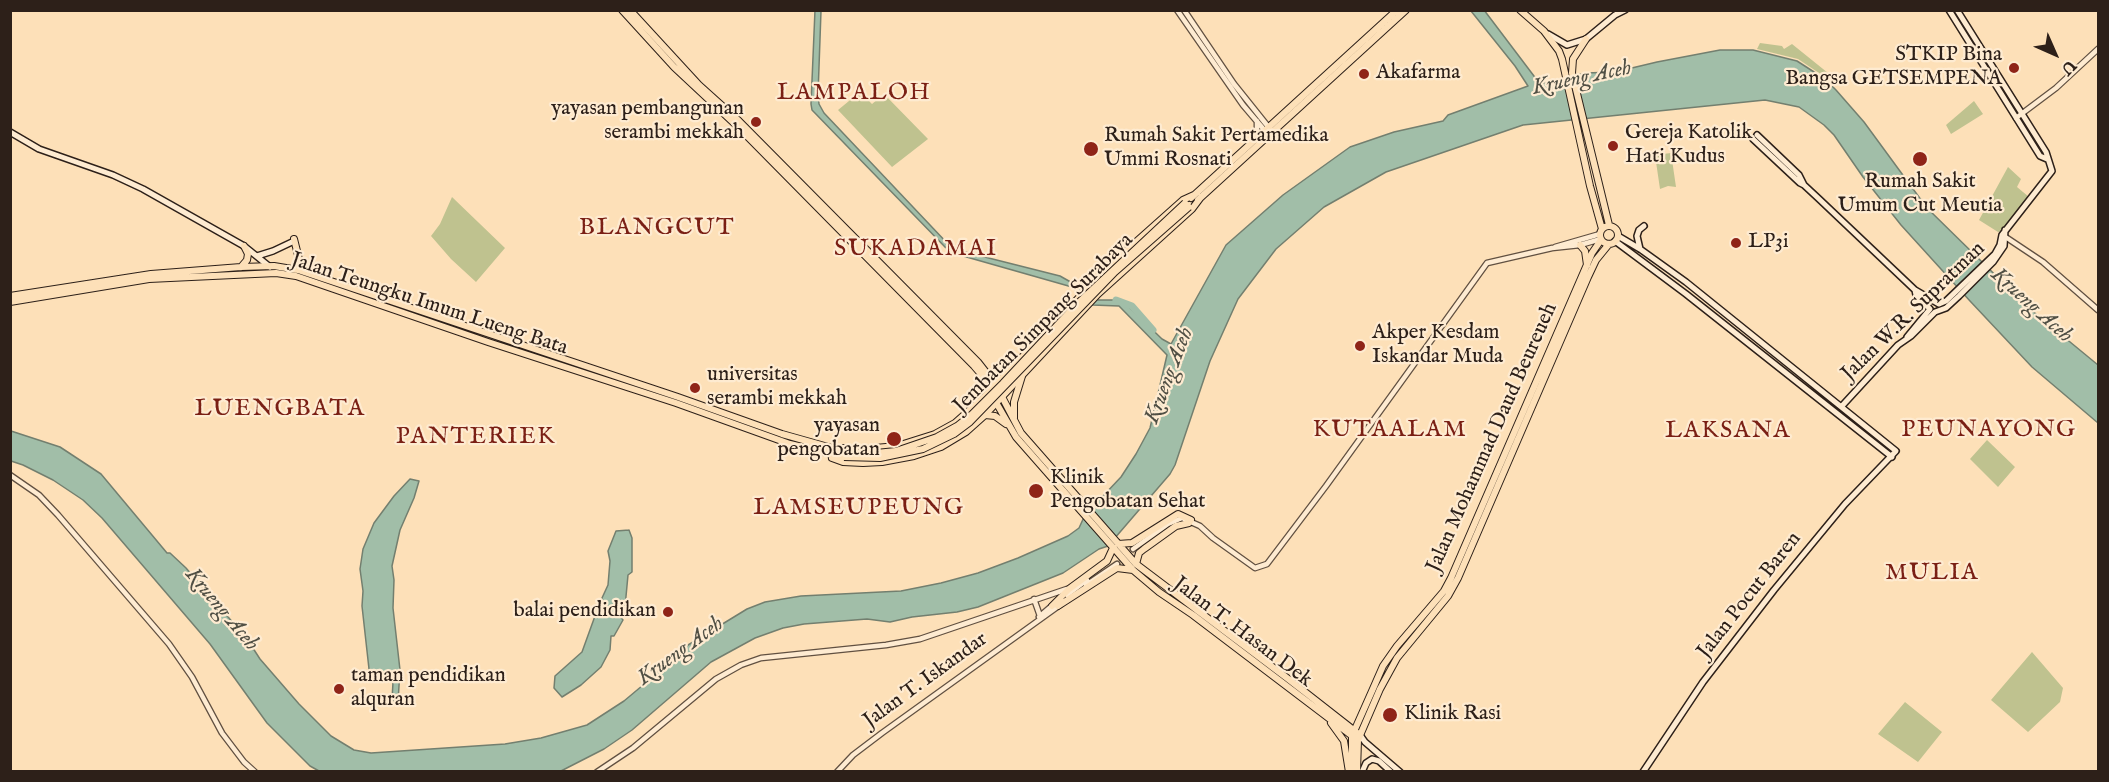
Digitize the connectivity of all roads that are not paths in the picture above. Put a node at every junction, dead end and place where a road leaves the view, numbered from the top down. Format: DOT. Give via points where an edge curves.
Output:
graph roads {
  1 [pos="622,10"];
  2 [pos="630,10"];
  3 [pos="1178,10"];
  4 [pos="1184,10"];
  5 [pos="1397,10"];
  6 [pos="1406,10"];
  7 [pos="1520,10"];
  8 [pos="1625,10"];
  9 [pos="1949,10"];
  10 [pos="1957,10"];
  11 [pos="1544,31"];
  12 [pos="1969,37"];
  13 [pos="1586,39"];
  14 [pos="2098,49"];
  15 [pos="1569,74"];
  16 [pos="2022,115"];
  17 [pos="2016,118"];
  18 [pos="1257,121"];
  19 [pos="1268,131"];
  20 [pos="10,132"];
  21 [pos="1582,134"];
  22 [pos="1755,137"];
  23 [pos="1253,141"];
  24 [pos="2047,159"];
  25 [pos="794,182"];
  26 [pos="1197,196"];
  27 [pos="1609,225"];
  28 [pos="1644,226"];
  29 [pos="2004,234"];
  30 [pos="1601,235"];
  31 [pos="293,240"];
  32 [pos="1614,240"];
  33 [pos="1580,245"];
  34 [pos="244,246"];
  35 [pos="1552,248"];
  36 [pos="1640,249"];
  37 [pos="257,256"];
  38 [pos="1992,260"];
  39 [pos="1587,266"];
  40 [pos="241,267"];
  41 [pos="270,267"];
  42 [pos="307,273"];
  43 [pos="165,276"];
  44 [pos="1915,290"];
  45 [pos="1958,294"];
  46 [pos="10,296"];
  47 [pos="378,301"];
  48 [pos="10,302"];
  49 [pos="2098,310"];
  50 [pos="1907,337"];
  51 [pos="1023,375"];
  52 [pos="993,387"];
  53 [pos="1002,397"];
  54 [pos="996,403"];
  55 [pos="1842,406"];
  56 [pos="1835,413"];
  57 [pos="985,415"];
  58 [pos="1014,421"];
  59 [pos="1009,426"];
  60 [pos="826,451"];
  61 [pos="845,454"];
  62 [pos="1036,454"];
  63 [pos="1892,457"];
  64 [pos="10,475"];
  65 [pos="1190,521"];
  66 [pos="1114,545"];
  67 [pos="1134,550"];
  68 [pos="1116,562"];
  69 [pos="1135,567"];
  70 [pos="1069,589"];
  71 [pos="1036,601"];
  72 [pos="1053,606"];
  73 [pos="1040,618"];
  74 [pos="1327,718"];
  75 [pos="1356,735"];
  76 [pos="255,771"];
  77 [pos="597,771"];
  78 [pos="837,771"];
  79 [pos="1350,771"];
  80 [pos="1357,771"];
  81 [pos="1362,771"];
  82 [pos="1391,771"];
  83 [pos="1400,771"];
  84 [pos="1643,771"];
  1 -- 25 [label="main road" via="674,67"];
  2 -- 25 [label="main road"];
  3 -- 18 [label="street"];
  4 -- 19 [label="street"];
  5 -- 19 [label="main road"];
  6 -- 19 [label="main road"];
  7 -- 11 [label="main road"];
  8 -- 13 [label="main road"];
  9 -- 12 [label="main road"];
  10 -- 12 [label="main road"];
  11 -- 13 [label="main road" via="1567,45"];
  11 -- 15 [label="main road"];
  12 -- 16 [label="main road"];
  12 -- 17 [label="main road"];
  13 -- 15 [label="main road"];
  14 -- 16 [label="street"];
  15 -- 21 [label="main road"];
  16 -- 17 [label="street"];
  16 -- 24 [label="main road"];
  17 -- 24 [label="main road" via="2040,156"];
  18 -- 19 [label="street"];
  18 -- 23 [label="street"];
  19 -- 23 [label="main road"];
  19 -- 26 [label="main road"];
  20 -- 34 [label="main road" via="39,149 143,189"];
  21 -- 27 [label="main road"];
  21 -- 30 [label="main road"];
  22 -- 44 [label="main road"];
  23 -- 26 [label="main road"];
  24 -- 29 [label="main road, Jalan W.R. Supratman" via="2052,171"];
  25 -- 52 [label="main road" via="978,362"];
  26 -- 51 [label="main road, Jalan Teungku Imum Lueng Bata, bridge" via="1192,209 1098,294"];
  26 -- 52 [label="main road, Jalan Teungku Imum Lueng Bata" via="1184,200 1108,266"];
  26 -- 61 [label="main road, Jembatan Simpang Surabaya, bridge" via="1115,272 970,422 923,448 880,458"];
  27 -- 30 [label="main road"];
  27 -- 32 [label="main road" via="1617,230"];
  28 -- 36 [label="main road" via="1637,236"];
  29 -- 38 [label="main road, Jalan W.R. Supratman"];
  29 -- 38 [label="main road, Jalan W.R. Supratman" via="2004,246"];
  29 -- 49 [label="street"];
  30 -- 32 [label="main road"];
  30 -- 33 [label="street"];
  30 -- 35 [label="street"];
  30 -- 39 [label="main road, Jalan Mohammad Daud Beureueh"];
  31 -- 37 [label="main road"];
  31 -- 42 [label="main road"];
  32 -- 36 [label="main road"];
  32 -- 56 [label="main road"];
  32 -- 75 [label="main road, Jalan Mohammad Daud Beureueh" via="1596,260 1588,277 1458,578 1397,658"];
  33 -- 35 [label="street"];
  33 -- 39 [label="main road"];
  34 -- 37 [label="main road"];
  34 -- 40 [label="main road" via="248,254"];
  35 -- 65 [label="street" via="1487,263 1267,564 1255,568"];
  36 -- 55 [label="main road"];
  37 -- 41 [label="main road"];
  38 -- 45 [label="main road, Jalan W.R. Supratman"];
  39 -- 75 [label="main road, Jalan Mohammad Daud Beureueh" via="1451,578 1388,660"];
  40 -- 41 [label="main road, Jalan Teungku Imum Lueng Bata"];
  40 -- 43 [label="main road, Jalan Teungku Imum Lueng Bata"];
  41 -- 42 [label="main road, Jalan Teungku Imum Lueng Bata"];
  42 -- 47 [label="main road, Jalan Teungku Imum Lueng Bata"];
  43 -- 46 [label="main road, Jalan Teungku Imum Lueng Bata" via="144,275"];
  43 -- 47 [label="main road, Jalan Teungku Imum Lueng Bata" via="276,273"];
  43 -- 48 [label="main road, Jalan Teungku Imum Lueng Bata"];
  44 -- 45 [label="main road" via="1939,304"];
  44 -- 50 [label="main road" via="1930,309"];
  45 -- 50 [label="main road, Jalan W.R. Supratman"];
  47 -- 60 [label="main road, Jalan Teungku Imum Lueng Bata"];
  50 -- 55 [label="main road, Jalan W.R. Supratman"];
  51 -- 53 [label="main road, Jalan Teungku Imum Lueng Bata"];
  51 -- 58 [label="main road" via="1014,402"];
  52 -- 53 [label="main road"];
  52 -- 54 [label="main road"];
  52 -- 60 [label="main road, Jalan Teungku Imum Lueng Bata" via="955,423 919,441"];
  53 -- 54 [label="main road, Jalan Teungku Imum Lueng Bata"];
  53 -- 58 [label="main road"];
  54 -- 57 [label="main road, Jalan Teungku Imum Lueng Bata"];
  54 -- 59 [label="main road"];
  55 -- 56 [label="main road, Jalan W.R. Supratman"];
  55 -- 63 [label="main road, Jalan Pocut Baren" via="1896,452"];
  56 -- 63 [label="main road"];
  57 -- 59 [label="main road" via="995,416"];
  57 -- 60 [label="main road, Jalan Teungku Imum Lueng Bata" via="953,440 914,456 863,463 835,460"];
  58 -- 62 [label="main road"];
  59 -- 62 [label="main road"];
  60 -- 61 [label="main road, Jalan Teungku Imum Lueng Bata"];
  62 -- 66 [label="main road, Jalan T. Hasan Dek"];
  63 -- 84 [label="main road, Jalan Pocut Baren" via="1845,504 1767,599 1703,682"];
  64 -- 76 [label="street" via="39,495 58,515 158,631 192,677 222,733"];
  65 -- 66 [label="main road" via="1178,514 1132,543"];
  65 -- 67 [label="street" via="1178,521"];
  65 -- 69 [label="main road" via="1176,526 1144,549"];
  66 -- 69 [label="main road, Jalan T. Hasan Dek"];
  66 -- 70 [label="main road" via="1107,561"];
  68 -- 72 [label="street, Jalan T. Iskandar"];
  69 -- 72 [label="main road" via="1113,570"];
  69 -- 74 [label="main road, Jalan T. Hasan Dek" via="1159,592"];
  69 -- 75 [label="main road, Jalan T. Hasan Dek" via="1287,678"];
  70 -- 71 [label="street"];
  70 -- 72 [label="main road"];
  71 -- 72 [label="street"];
  71 -- 73 [label="street"];
  71 -- 77 [label="street" via="904,642 761,658 741,665 716,679 633,748"];
  72 -- 73 [label="street, Jalan T. Iskandar"];
  73 -- 78 [label="street, Jalan T. Iskandar" via="882,733"];
  74 -- 75 [label="main road, Jalan T. Hasan Dek"];
  74 -- 79 [label="main road" via="1344,741"];
  75 -- 79 [label="main road, Jalan Mohammad Daud Beureueh"];
  75 -- 80 [label="main road, Jalan Mohammad Daud Beureueh"];
  75 -- 83 [label="main road"];
  81 -- 82 [label="main road" via="1372,759"];
}
